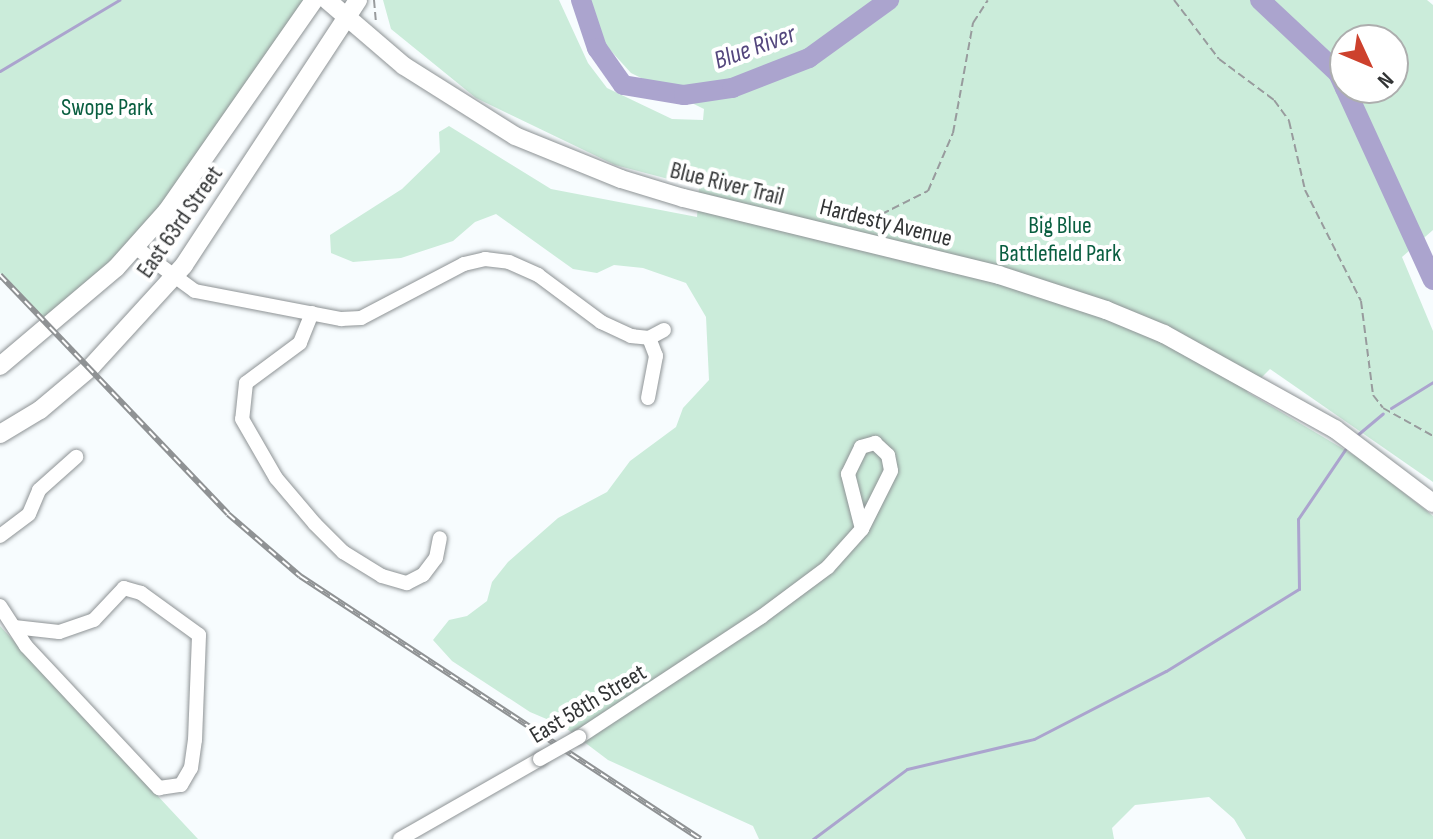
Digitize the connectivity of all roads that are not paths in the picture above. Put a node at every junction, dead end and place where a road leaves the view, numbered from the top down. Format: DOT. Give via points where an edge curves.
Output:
graph roads {
  1 [pos="314,0"];
  2 [pos="327,0"];
  3 [pos="358,0"];
  4 [pos="347,17"];
  5 [pos="135,247"];
  6 [pos="172,279"];
  7 [pos="312,313"];
  8 [pos="664,330"];
  9 [pos="649,338"];
  10 [pos="0,366"];
  11 [pos="648,398"];
  12 [pos="0,434"];
  13 [pos="76,457"];
  14 [pos="1433,503"];
  15 [pos="862,529"];
  16 [pos="0,536"];
  17 [pos="440,538"];
  18 [pos="0,606"];
  19 [pos="14,627"];
  20 [pos="400,839"];
  1 -- 5 [label="main road, East 63rd Street" via="167,211"];
  2 -- 4 [label="main road, Hardesty Avenue"];
  3 -- 4 [label="main road, East 63rd Street"];
  4 -- 6 [label="main road, East 63rd Street"];
  4 -- 14 [label="main road, Hardesty Avenue" via="460,105 575,162 683,198 999,275 1164,334 1335,429"];
  5 -- 6 [label="street"];
  5 -- 10 [label="main road, East 63rd Street" via="53,327"];
  6 -- 7 [label="street" via="195,291"];
  6 -- 12 [label="main road, East 63rd Street" via="91,367 40,410"];
  7 -- 9 [label="street" via="361,318 464,264 485,259 538,275 601,322"];
  7 -- 17 [label="street" via="300,343 246,383 242,419 276,478 315,524 343,552 382,576 407,583 423,575 436,558"];
  8 -- 9 [label="street"];
  9 -- 11 [label="street" via="656,356"];
  13 -- 16 [label="street" via="39,490 29,514"];
  15 -- 15 [label="street, East 58th Street" via="848,474 861,447 875,443 888,455 891,471"];
  15 -- 20 [label="street, East 58th Street, bridge" via="828,567 579,737"];
  18 -- 19 [label="street"];
  19 -- 19 [label="street" via="159,788 181,785 191,768 195,740 199,635 141,593 124,588 94,620 59,632"];
}
